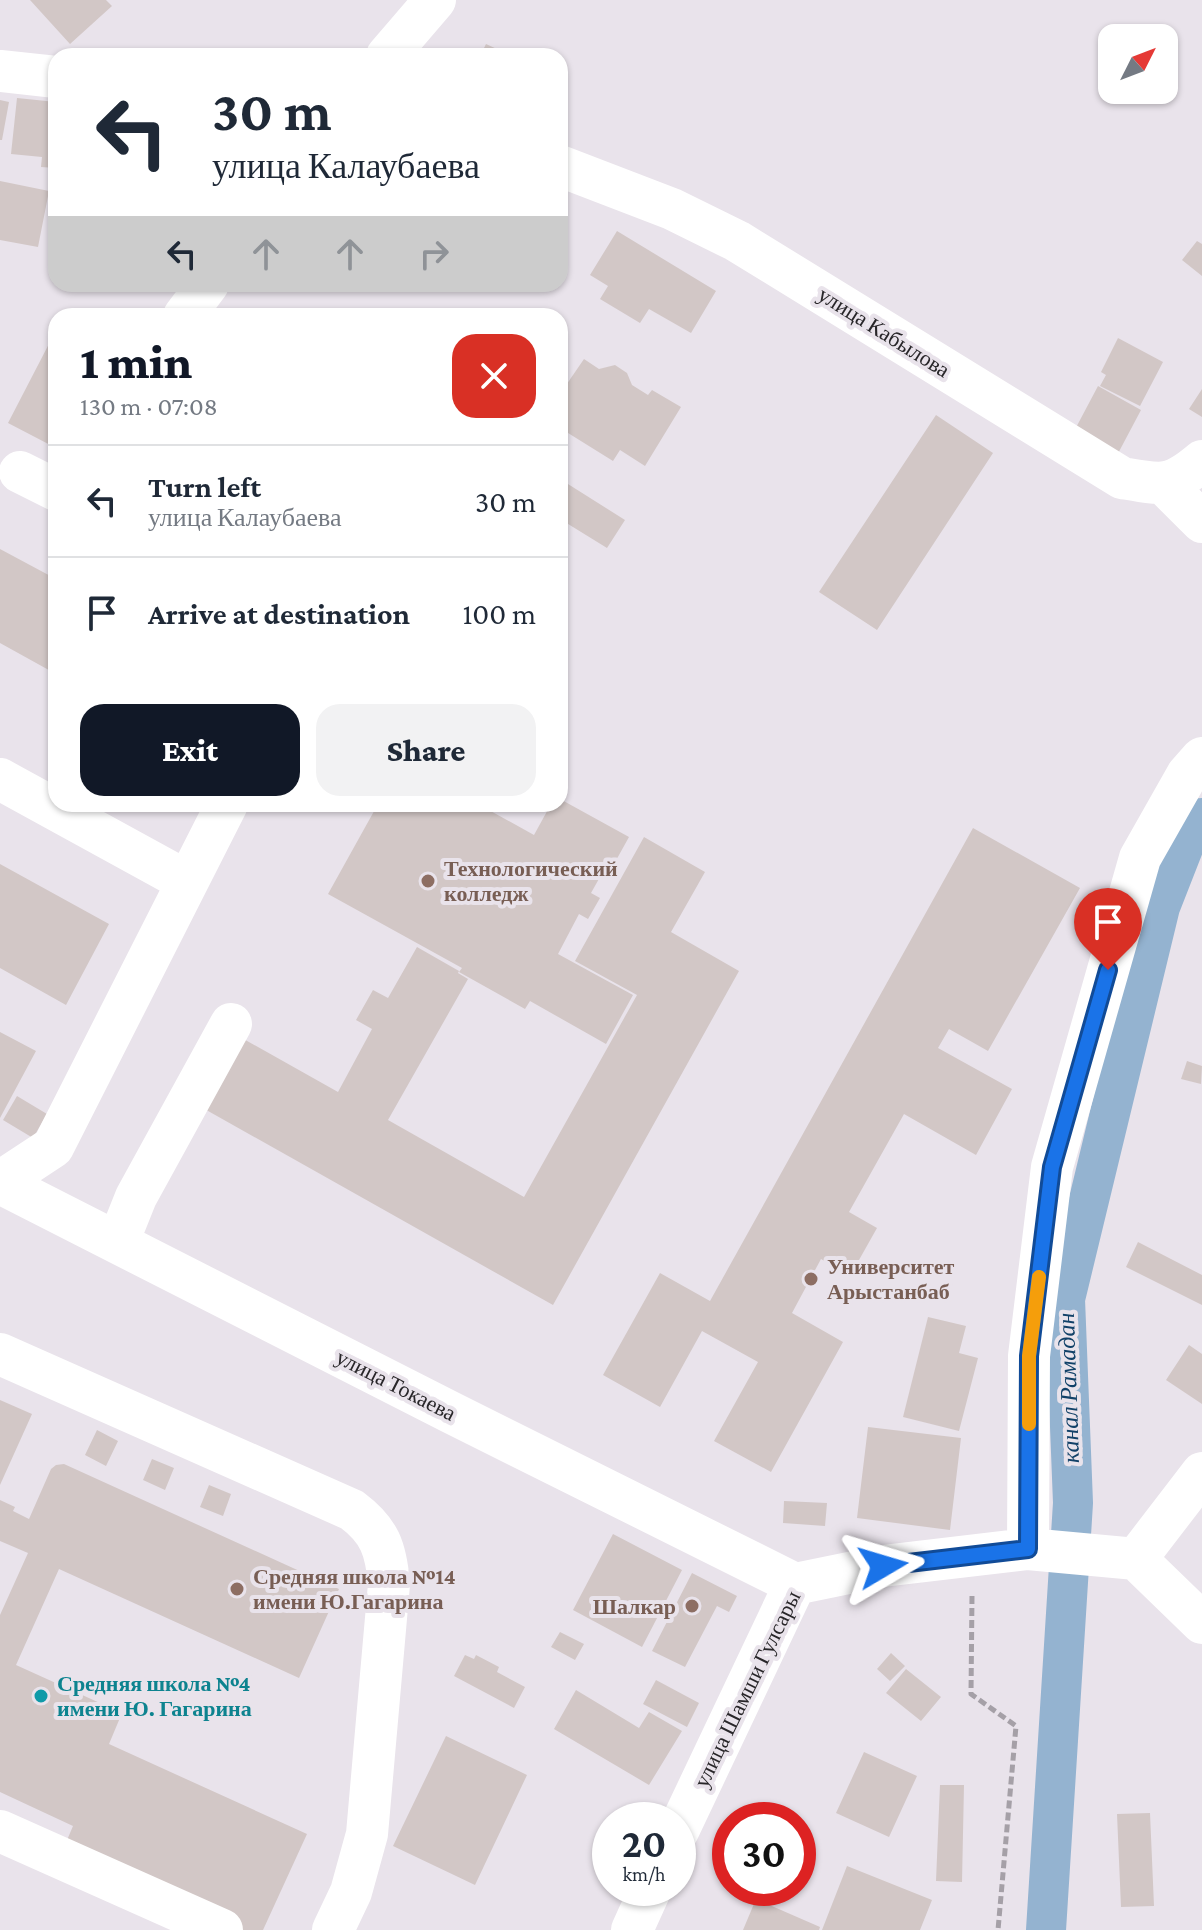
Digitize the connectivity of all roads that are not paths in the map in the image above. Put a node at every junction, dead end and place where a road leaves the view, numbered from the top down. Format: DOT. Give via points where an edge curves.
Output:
graph roads {
  1 [pos="435,0"];
  2 [pos="394,48"];
  3 [pos="0,71"];
  4 [pos="48,76"];
  5 [pos="568,169"];
  6 [pos="1202,461"];
  7 [pos="1164,484"];
  8 [pos="1202,522"];
  9 [pos="1202,758"];
  10 [pos="0,779"];
  11 [pos="48,805"];
  12 [pos="60,812"];
  13 [pos="223,812"];
  14 [pos="186,881"];
  15 [pos="231,1024"];
  16 [pos="0,1182"];
  17 [pos="118,1242"];
  18 [pos="0,1354"];
  19 [pos="1202,1473"];
  20 [pos="1031,1550"];
  21 [pos="1122,1558"];
  22 [pos="795,1584"];
  23 [pos="1202,1623"];
  24 [pos="692,1802"];
  25 [pos="0,1831"];
  26 [pos="643,1906"];
  27 [pos="354,1911"];
  28 [pos="222,1930"];
  29 [pos="333,1930"];
  30 [pos="632,1930"];
  1 -- 2 [label="street"];
  3 -- 4 [label="street"];
  5 -- 7 [label="street, улица Кабылова" via="737,241 1122,478"];
  6 -- 7 [label="street"];
  7 -- 8 [label="street"];
  9 -- 20 [label="street" via="1140,858 1052,1167 1029,1356"];
  10 -- 11 [label="street"];
  12 -- 14 [label="street"];
  13 -- 14 [label="street"];
  14 -- 16 [label="street" via="53,1147"];
  15 -- 17 [label="street" via="136,1197"];
  16 -- 17 [label="street, улица Токаева"];
  17 -- 22 [label="street, улица Токаева"];
  18 -- 27 [label="street" via="352,1510 374,1531 387,1559 389,1584 367,1834"];
  19 -- 21 [label="street"];
  20 -- 21 [label="street, улица Шамши Гулсары"];
  20 -- 22 [label="street, улица Шамши Гулсары" via="883,1566"];
  21 -- 23 [label="street"];
  22 -- 24 [label="street, улица Шамши Гулсары"];
  25 -- 28 [label="street"];
  26 -- 30 [label="street"];
  27 -- 29 [label="street"];
}
